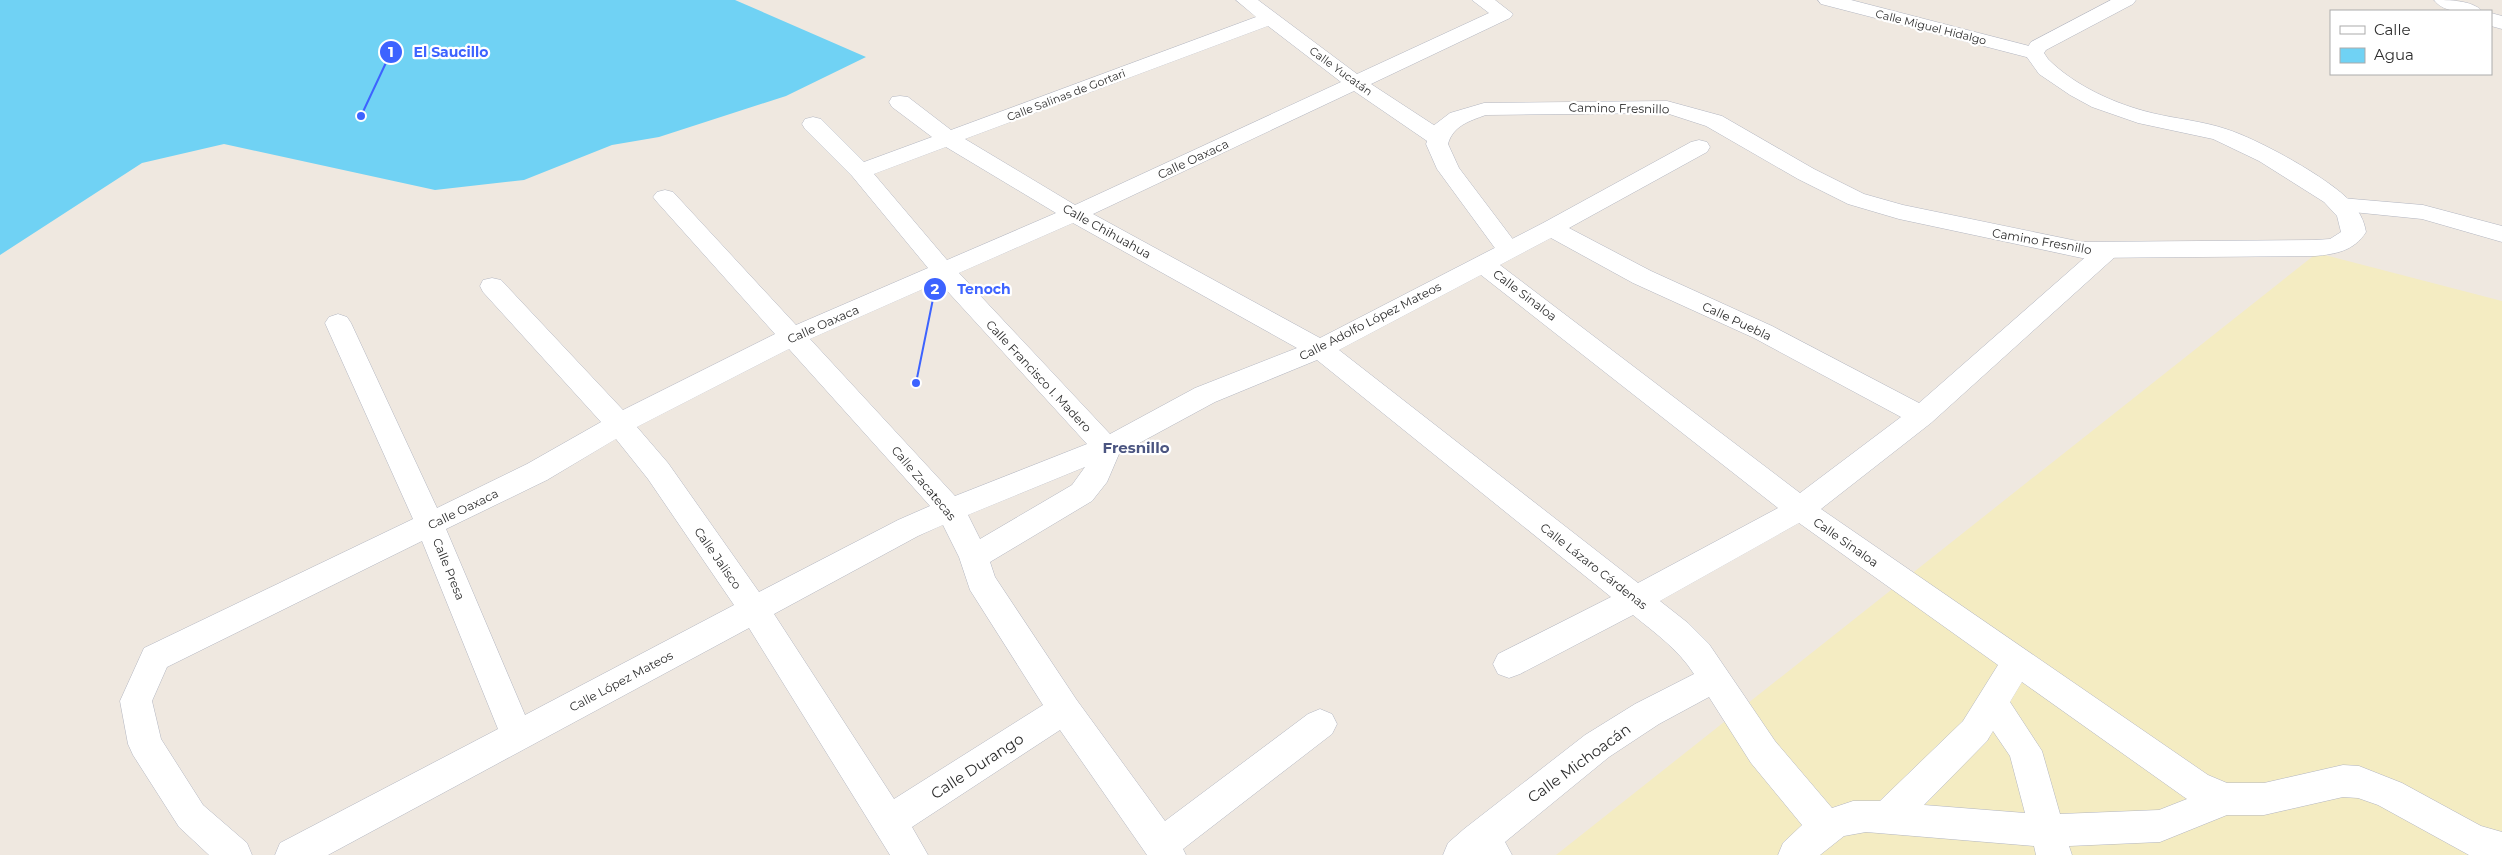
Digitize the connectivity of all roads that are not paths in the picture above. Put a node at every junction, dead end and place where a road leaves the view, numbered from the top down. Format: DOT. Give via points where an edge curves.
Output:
graph roads {
  1 [pos="1246,0"];
  2 [pos="1828,0"];
  3 [pos="2126,0"];
  4 [pos="2444,0"];
  5 [pos="1492,7"];
  6 [pos="2469,10"];
  7 [pos="1271,18"];
  8 [pos="2034,53"];
  9 [pos="1356,83"];
  10 [pos="900,102"];
  11 [pos="813,124"];
  12 [pos="949,138"];
  13 [pos="1438,138"];
  14 [pos="1699,147"];
  15 [pos="860,171"];
  16 [pos="665,197"];
  17 [pos="2341,204"];
  18 [pos="1074,214"];
  19 [pos="1551,228"];
  20 [pos="2502,234"];
  21 [pos="1509,250"];
  22 [pos="2107,251"];
  23 [pos="1482,263"];
  24 [pos="943,271"];
  25 [pos="492,286"];
  26 [pos="338,323"];
  27 [pos="794,336"];
  28 [pos="1320,349"];
  29 [pos="1921,416"];
  30 [pos="619,424"];
  31 [pos="1107,448"];
  32 [pos="1800,509"];
  33 [pos="951,511"];
  34 [pos="430,525"];
  35 [pos="974,557"];
  36 [pos="1635,598"];
  37 [pos="756,612"];
  38 [pos="2017,661"];
  39 [pos="1509,664"];
  40 [pos="1714,678"];
  41 [pos="1992,702"];
  42 [pos="1064,709"];
  43 [pos="1320,724"];
  44 [pos="517,736"];
  45 [pos="2226,799"];
  46 [pos="1888,818"];
  47 [pos="1824,826"];
  48 [pos="2051,843"];
  49 [pos="336,844"];
  50 [pos="899,845"];
  51 [pos="2502,849"];
  52 [pos="1164,850"];
  53 [pos="1477,850"];
  54 [pos="234,855"];
  55 [pos="293,855"];
  56 [pos="1796,855"];
  1 -- 7 [label="street, Calle Yucatán"];
  2 -- 8 [label="street, Calle Miguel Hidalgo"];
  3 -- 8 [label="street" via="2038,46"];
  4 -- 6 [label="street"];
  5 -- 9 [label="street, Calle Oaxaca"];
  7 -- 9 [label="street, Calle Yucatán"];
  7 -- 12 [label="street, Calle Salinas de Gortari"];
  8 -- 17 [label="street, Camino Fresnillo" via="2037,61 2076,91 2144,118 2234,139 2283,165"];
  9 -- 13 [label="street, Calle Yucatán"];
  9 -- 18 [label="street, Calle Oaxaca"];
  10 -- 12 [label="street, Calle Chihuahua"];
  11 -- 15 [label="street, Calle Francisco I. Madero"];
  12 -- 15 [label="street, Calle Salinas de Gortari"];
  12 -- 18 [label="street, Calle Chihuahua"];
  13 -- 21 [label="street" via="1439,150 1448,169"];
  13 -- 22 [label="street, Camino Fresnillo" via="1441,131 1458,118 1484,109 1667,108 1714,121 1806,174 1863,201 2061,247"];
  14 -- 19 [label="street, Calle Adolfo López Mateos"];
  15 -- 24 [label="street, Calle Francisco I. Madero"];
  16 -- 27 [label="street, Calle Zacatecas"];
  17 -- 20 [label="street" via="2424,212"];
  17 -- 22 [label="street, Camino Fresnillo" via="2353,223 2354,232 2338,247"];
  18 -- 24 [label="street, Calle Oaxaca"];
  18 -- 28 [label="street, Calle Chihuahua"];
  19 -- 21 [label="street, Calle Adolfo López Mateos"];
  19 -- 29 [label="street, Calle Puebla" via="1642,277 1763,332"];
  21 -- 23 [label="street, Calle Adolfo López Mateos"];
  22 -- 29 [label="street"];
  23 -- 28 [label="street, Calle Adolfo López Mateos"];
  23 -- 32 [label="street, Calle Sinaloa"];
  24 -- 27 [label="street, Calle Oaxaca"];
  24 -- 31 [label="street, Calle Francisco I. Madero"];
  25 -- 30 [label="street, Calle Jalisco"];
  26 -- 34 [label="street, Calle Presa"];
  27 -- 30 [label="street, Calle Oaxaca"];
  27 -- 33 [label="street, Calle Zacatecas"];
  28 -- 31 [label="street, Calle Adolfo López Mateos" via="1205,395"];
  28 -- 36 [label="street, Calle Lázaro Cárdenas"];
  29 -- 32 [label="street"];
  30 -- 34 [label="street, Calle Oaxaca" via="537,472"];
  30 -- 37 [label="street, Calle Jalisco" via="658,471"];
  31 -- 33 [label="street, Calle Adolfo López Mateos"];
  31 -- 35 [label="street" via="1097,474 1082,493"];
  32 -- 36 [label="street"];
  32 -- 38 [label="street, Calle Sinaloa"];
  33 -- 35 [label="street, Calle Zacatecas"];
  33 -- 37 [label="street, Calle López Mateos" via="908,528"];
  34 -- 44 [label="street, Calle Presa"];
  34 -- 54 [label="street, Calle Oaxaca" via="155,658 136,701 145,744 191,816"];
  35 -- 42 [label="street, Calle Zacatecas" via="981,581"];
  36 -- 39 [label="street"];
  36 -- 40 [label="street, Calle Lázaro Cárdenas" via="1698,653"];
  37 -- 44 [label="street, Calle López Mateos"];
  37 -- 50 [label="street, Calle Jalisco"];
  38 -- 41 [label="street"];
  38 -- 45 [label="street, Calle Sinaloa" via="2196,786"];
  40 -- 47 [label="street, Calle Lázaro Cárdenas" via="1763,752"];
  40 -- 53 [label="street, Calle Michoacán" via="1647,714 1597,746"];
  41 -- 46 [label="street" via="1975,731"];
  41 -- 48 [label="street" via="2025,751"];
  42 -- 50 [label="street, Calle Durango"];
  42 -- 52 [label="street, Calle Zacatecas"];
  43 -- 52 [label="street"];
  44 -- 49 [label="street, Calle López Mateos"];
  45 -- 48 [label="street" via="2160,826"];
  45 -- 51 [label="street" via="2264,799 2343,780 2359,782 2390,794 2473,840"];
  46 -- 47 [label="street" via="1848,817"];
  46 -- 48 [label="street"];
  47 -- 56 [label="street"];
  49 -- 55 [label="street, Calle López Mateos"];
}
